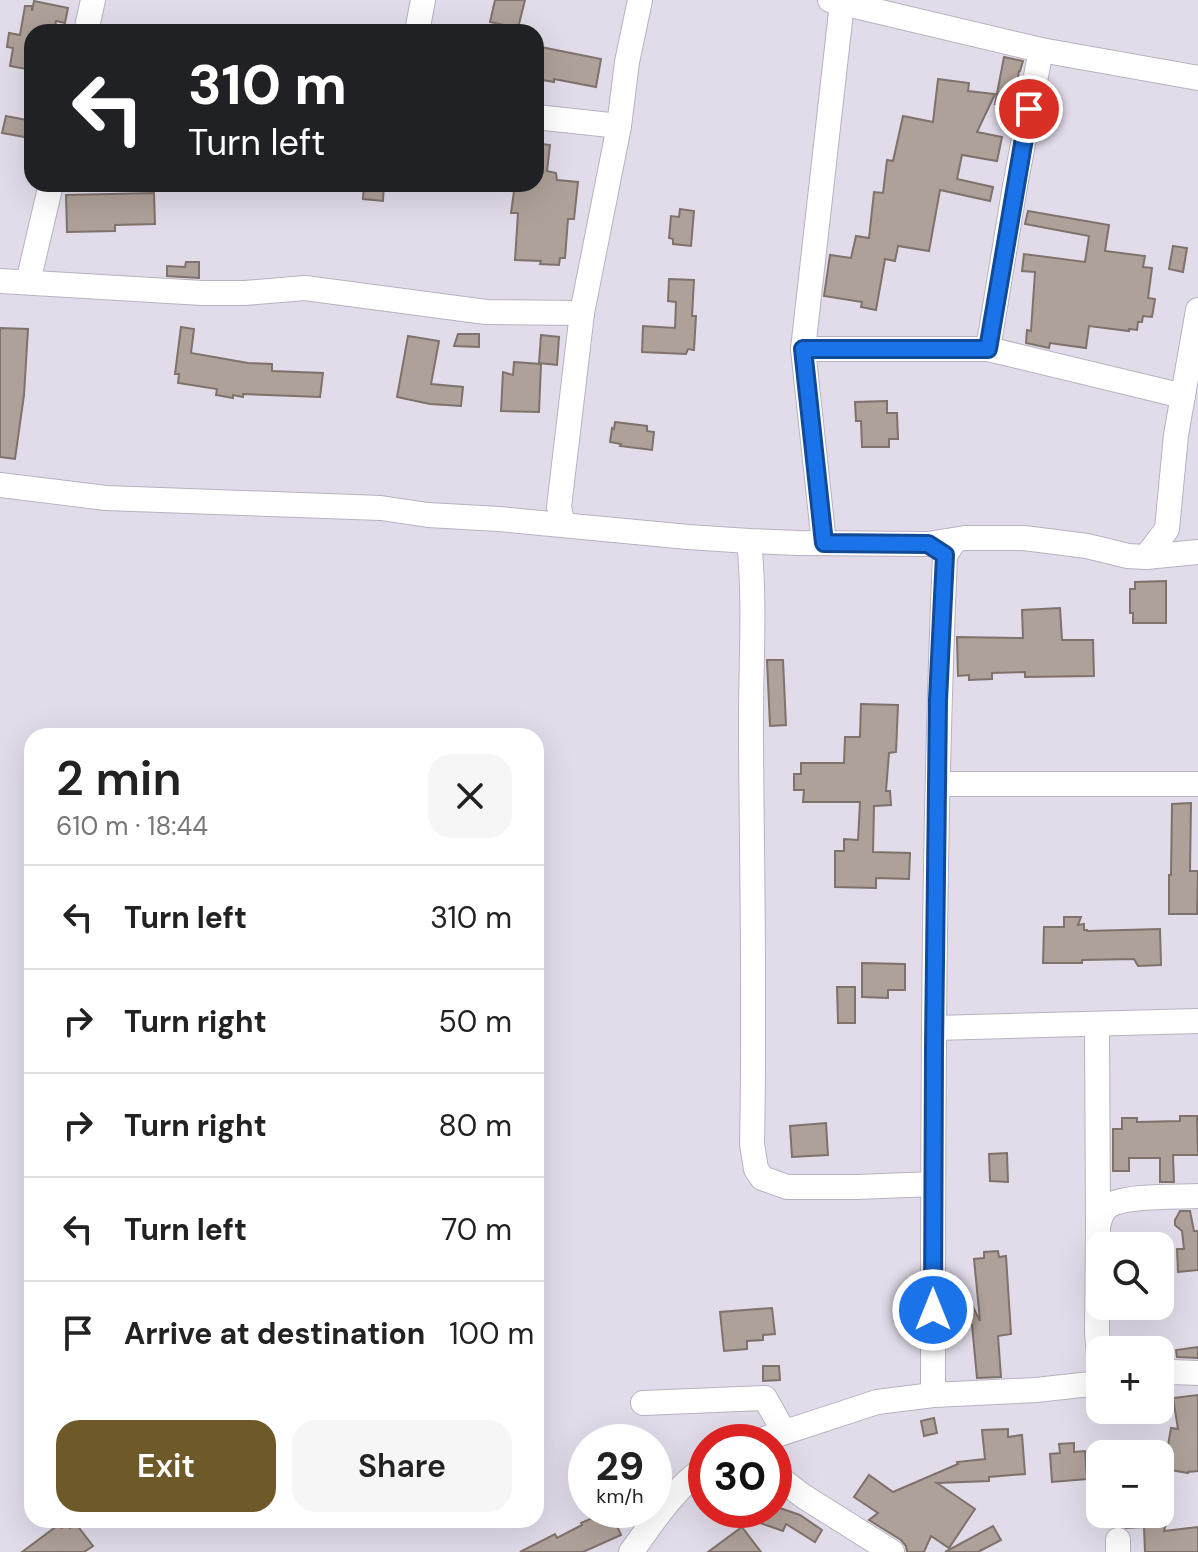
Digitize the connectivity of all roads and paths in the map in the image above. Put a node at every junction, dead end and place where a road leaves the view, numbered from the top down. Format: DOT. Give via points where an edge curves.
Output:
graph roads {
  1 [pos="93,0"];
  2 [pos="423,0"];
  3 [pos="640,0"];
  4 [pos="836,1"];
  5 [pos="88,24"];
  6 [pos="418,24"];
  7 [pos="1041,50"];
  8 [pos="1198,78"];
  9 [pos="544,118"];
  10 [pos="619,126"];
  11 [pos="49,192"];
  12 [pos="0,281"];
  13 [pos="28,282"];
  14 [pos="1198,310"];
  15 [pos="582,313"];
  16 [pos="803,349"];
  17 [pos="988,349"];
  18 [pos="1183,396"];
  19 [pos="0,485"];
  20 [pos="563,525"];
  21 [pos="1167,529"];
  22 [pos="749,541"];
  23 [pos="824,543"];
  24 [pos="943,546"];
  25 [pos="1190,553"];
  26 [pos="1146,557"];
  27 [pos="938,784"];
  28 [pos="1198,784"];
  29 [pos="1198,1021"];
  30 [pos="1097,1024"];
  31 [pos="934,1028"];
  32 [pos="933,1184"];
  33 [pos="1198,1196"];
  34 [pos="1098,1227"];
  35 [pos="1097,1336"];
  36 [pos="1174,1372"];
  37 [pos="1198,1373"];
  38 [pos="1086,1385"];
  39 [pos="933,1395"];
  40 [pos="643,1403"];
  41 [pos="780,1424"];
  42 [pos="792,1429"];
  43 [pos="688,1481"];
  44 [pos="792,1488"];
  45 [pos="631,1552"];
  46 [pos="892,1552"];
  1 -- 5 [label="street"];
  2 -- 6 [label="street"];
  3 -- 10 [label="street"];
  4 -- 7 [label="street"];
  4 -- 16 [label="street"];
  7 -- 8 [label="street"];
  7 -- 17 [label="street"];
  9 -- 10 [label="street"];
  10 -- 15 [label="street"];
  11 -- 13 [label="street"];
  12 -- 13 [label="street"];
  13 -- 15 [label="street" via="202,293 305,288 486,312"];
  14 -- 18 [label="street"];
  15 -- 20 [label="street" via="559,507"];
  16 -- 17 [label="street"];
  16 -- 23 [label="street"];
  17 -- 18 [label="street"];
  18 -- 21 [label="street"];
  19 -- 20 [label="street" via="106,498 381,508"];
  20 -- 22 [label="street"];
  21 -- 25 [label="street"];
  21 -- 26 [label="street"];
  22 -- 23 [label="street"];
  22 -- 32 [label="street" via="756,1169 762,1178 787,1187"];
  23 -- 24 [label="street"];
  24 -- 26 [label="street" via="978,537 1024,538"];
  24 -- 27 [label="street"];
  25 -- 26 [label="street"];
  27 -- 28 [label="street"];
  27 -- 31 [label="street"];
  29 -- 30 [label="street"];
  30 -- 31 [label="street"];
  30 -- 34 [label="street"];
  31 -- 32 [label="street"];
  32 -- 39 [label="street"];
  33 -- 34 [label="street" via="1122,1201 1107,1207"];
  34 -- 35 [label="street"];
  36 -- 37 [label="street"];
  38 -- 39 [label="street"];
  39 -- 42 [label="street" via="877,1402"];
  40 -- 41 [label="street" via="765,1398"];
  43 -- 45 [label="street"];
  44 -- 46 [label="street"];
}
